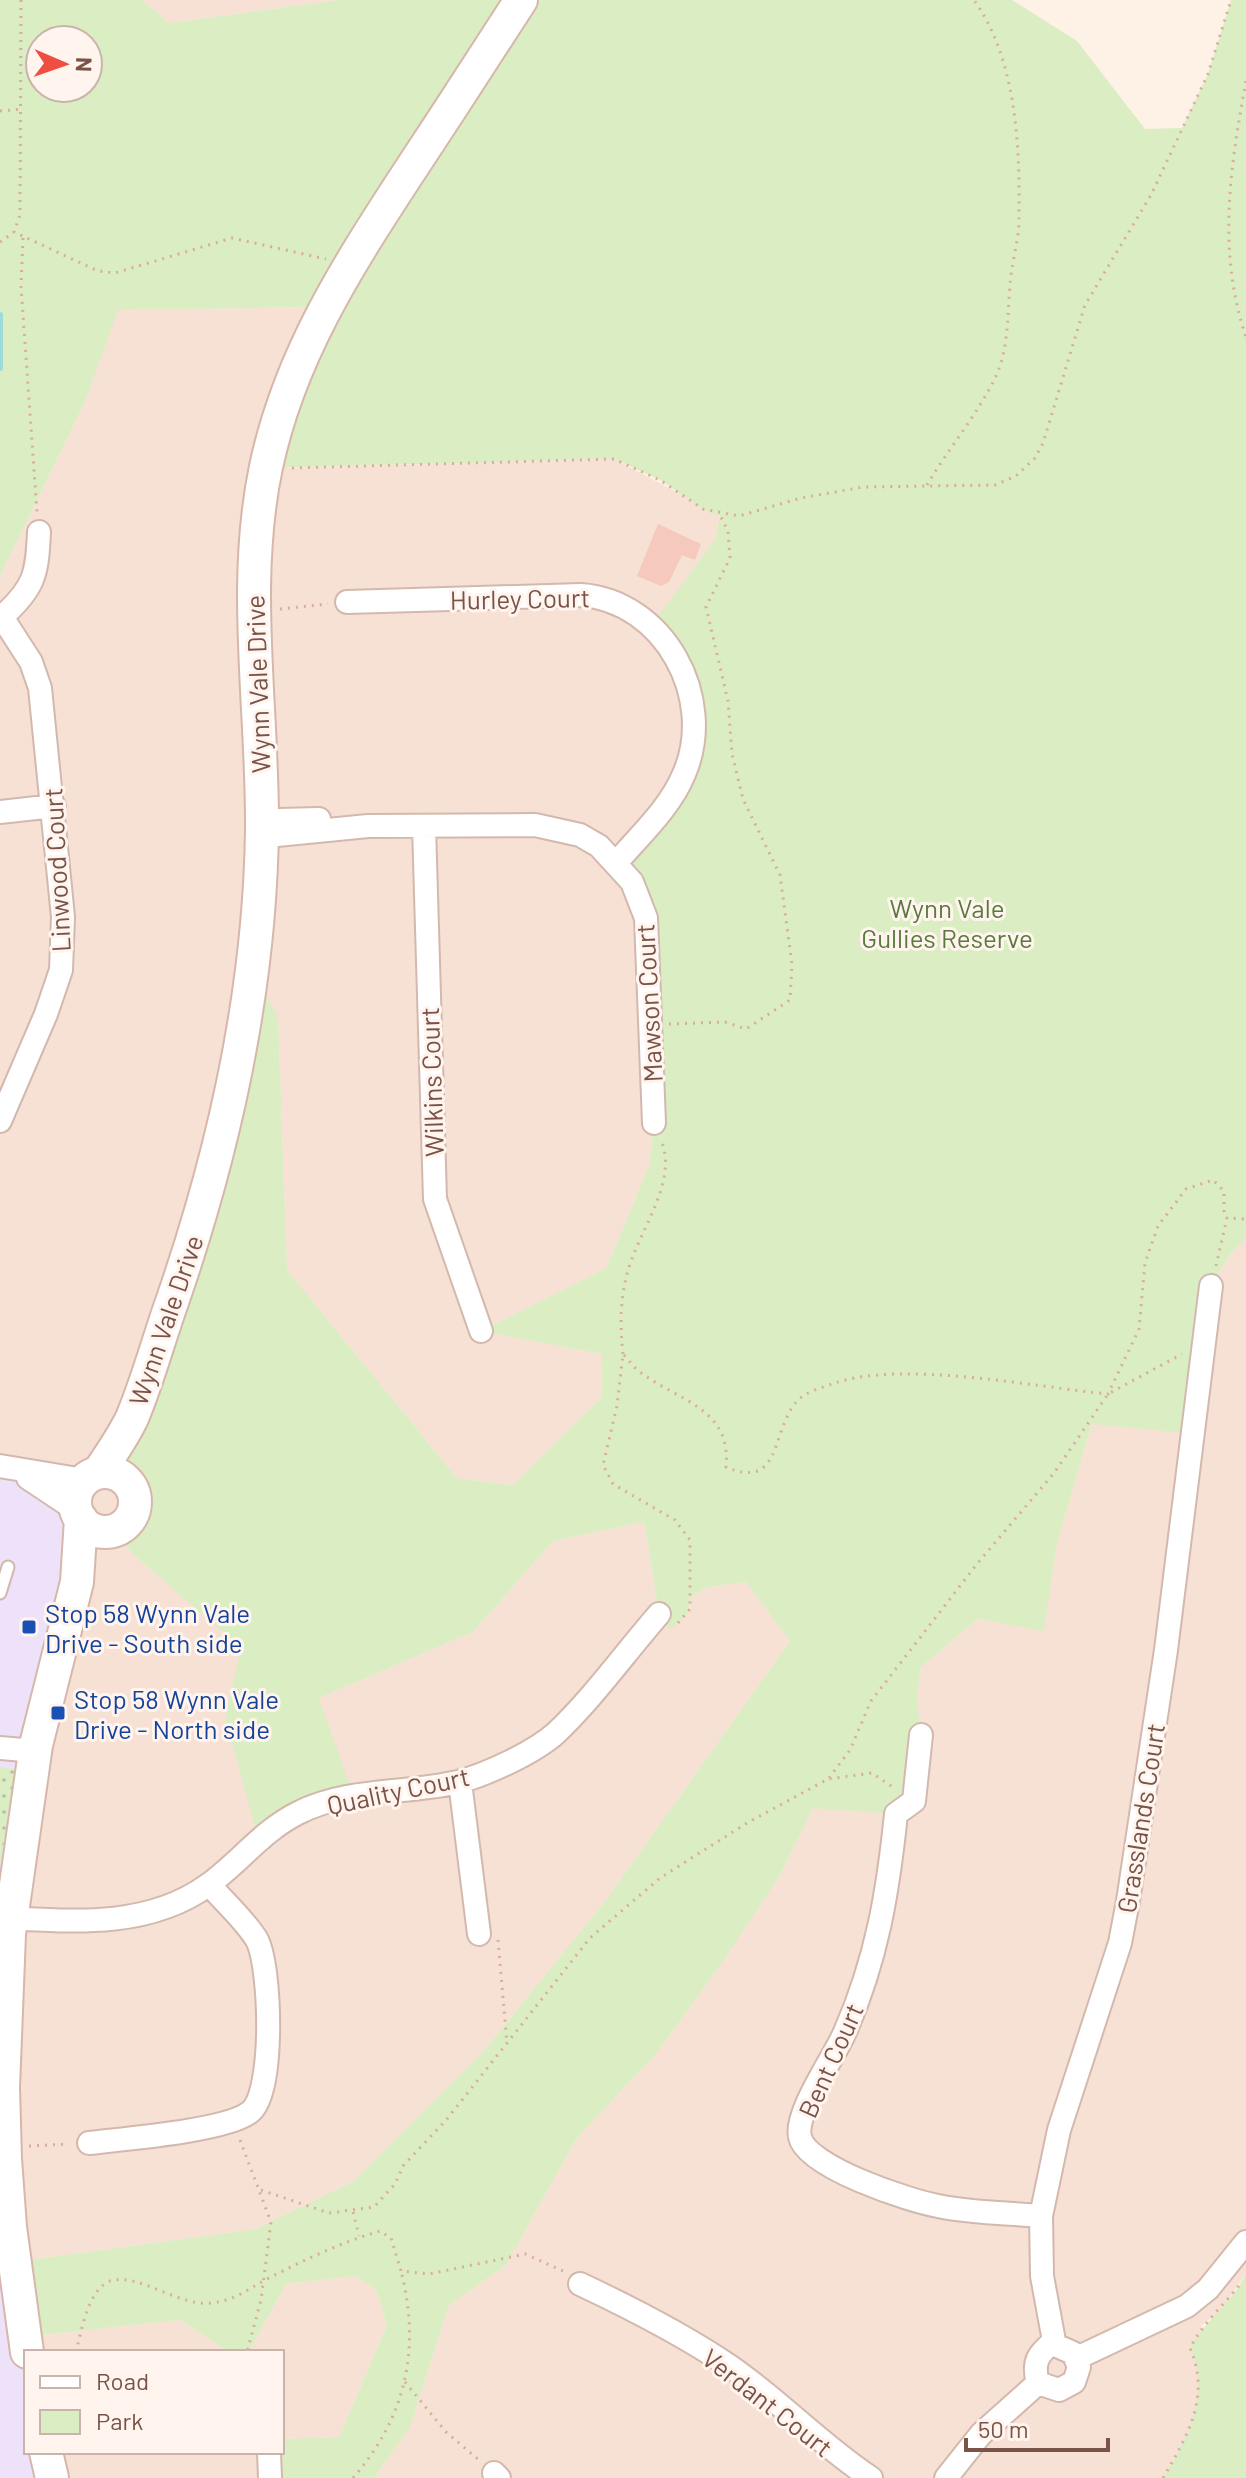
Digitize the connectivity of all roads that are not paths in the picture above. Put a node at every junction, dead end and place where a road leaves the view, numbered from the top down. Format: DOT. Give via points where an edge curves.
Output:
graph roads {
  1 [pos="521,0"];
  2 [pos="39,532"];
  3 [pos="347,602"];
  4 [pos="2,615"];
  5 [pos="54,806"];
  6 [pos="0,812"];
  7 [pos="424,826"];
  8 [pos="262,828"];
  9 [pos="617,862"];
  10 [pos="9,1071"];
  11 [pos="0,1121"];
  12 [pos="654,1123"];
  13 [pos="1211,1286"];
  14 [pos="481,1331"];
  15 [pos="131,1420"];
  16 [pos="8,1469"];
  17 [pos="131,1485"];
  18 [pos="85,1495"];
  19 [pos="113,1531"];
  20 [pos="8,1567"];
  21 [pos="77,1582"];
  22 [pos="0,1593"];
  23 [pos="659,1614"];
  24 [pos="921,1735"];
  25 [pos="0,1748"];
  26 [pos="35,1751"];
  27 [pos="460,1782"];
  28 [pos="209,1884"];
  29 [pos="10,1918"];
  30 [pos="479,1934"];
  31 [pos="89,2143"];
  32 [pos="1041,2216"];
  33 [pos="1246,2242"];
  34 [pos="580,2284"];
  35 [pos="9,2303"];
  36 [pos="1054,2341"];
  37 [pos="26,2350"];
  38 [pos="1077,2358"];
  39 [pos="1038,2383"];
  40 [pos="46,2454"];
  41 [pos="269,2454"];
  42 [pos="52,2478"];
  43 [pos="270,2478"];
  44 [pos="871,2478"];
  45 [pos="946,2478"];
  1 -- 8 [label="main road, Wynn Vale Drive" via="318,318 274,432 261,498 254,582"];
  2 -- 4 [label="street, Linwood Court" via="37,569 27,594"];
  3 -- 9 [label="street, Hurley Court" via="581,595 618,603 646,619 682,670 692,711 692,752 666,806"];
  4 -- 5 [label="street, Linwood Court" via="31,662 40,688"];
  5 -- 6 [label="street"];
  5 -- 10 [label="street, Linwood Court" via="63,917 61,970 46,1014"];
  7 -- 8 [label="street, Mawson Court" via="277,835"];
  7 -- 9 [label="street, Mawson Court" via="556,827 580,835"];
  7 -- 14 [label="street, Wilkins Court" via="435,1199"];
  8 -- 15 [label="main road, Wynn Vale Drive" via="252,975 232,1093 186,1262"];
  9 -- 12 [label="street, Mawson Court" via="632,882 646,918"];
  10 -- 11 [label="street, Linwood Court"];
  13 -- 32 [label="street, Grasslands Court" via="1166,1650 1128,1901 1120,1943 1059,2130"];
  15 -- 17 [label="main road, Wynn Vale Drive"];
  15 -- 18 [label="main road, Wynn Vale Drive"];
  16 -- 18 [label="street"];
  16 -- 18 [label="street"];
  17 -- 18 [label="main road" via="117,1474"];
  17 -- 19 [label="main road" via="135,1509 127,1523"];
  18 -- 19 [label="main road" via="95,1530"];
  18 -- 21 [label="main road, Wynn Vale Drive"];
  19 -- 21 [label="main road, Wynn Vale Drive"];
  20 -- 22 [label="lane"];
  21 -- 26 [label="main road, Wynn Vale Drive"];
  23 -- 27 [label="street, Quality Court" via="554,1735"];
  24 -- 32 [label="street, Bent Court" via="914,1801 896,1814 882,1927 845,2033 803,2117 799,2137 819,2159 892,2192 937,2206"];
  25 -- 26 [label="street"];
  26 -- 29 [label="main road, Wynn Vale Drive"];
  27 -- 28 [label="street, Quality Court" via="346,1798 300,1812 258,1838"];
  27 -- 30 [label="street"];
  28 -- 29 [label="street, Quality Court" via="146,1914 84,1923"];
  28 -- 31 [label="street" via="257,1941 265,1980 262,2095 250,2113 231,2119 177,2133"];
  29 -- 35 [label="main road, Wynn Vale Drive" via="4,2005"];
  32 -- 36 [label="street, Grasslands Court" via="1042,2276"];
  33 -- 38 [label="street" via="1187,2306"];
  34 -- 44 [label="street, Verdant Court" via="731,2368"];
  35 -- 37 [label="main road, Wynn Vale Drive"];
  36 -- 38 [label="street"];
  36 -- 39 [label="street" via="1035,2361"];
  38 -- 39 [label="street" via="1078,2375 1067,2388 1051,2390"];
  39 -- 45 [label="street" via="981,2434"];
  40 -- 42 [label="main road"];
  41 -- 43 [label="street"];
}
